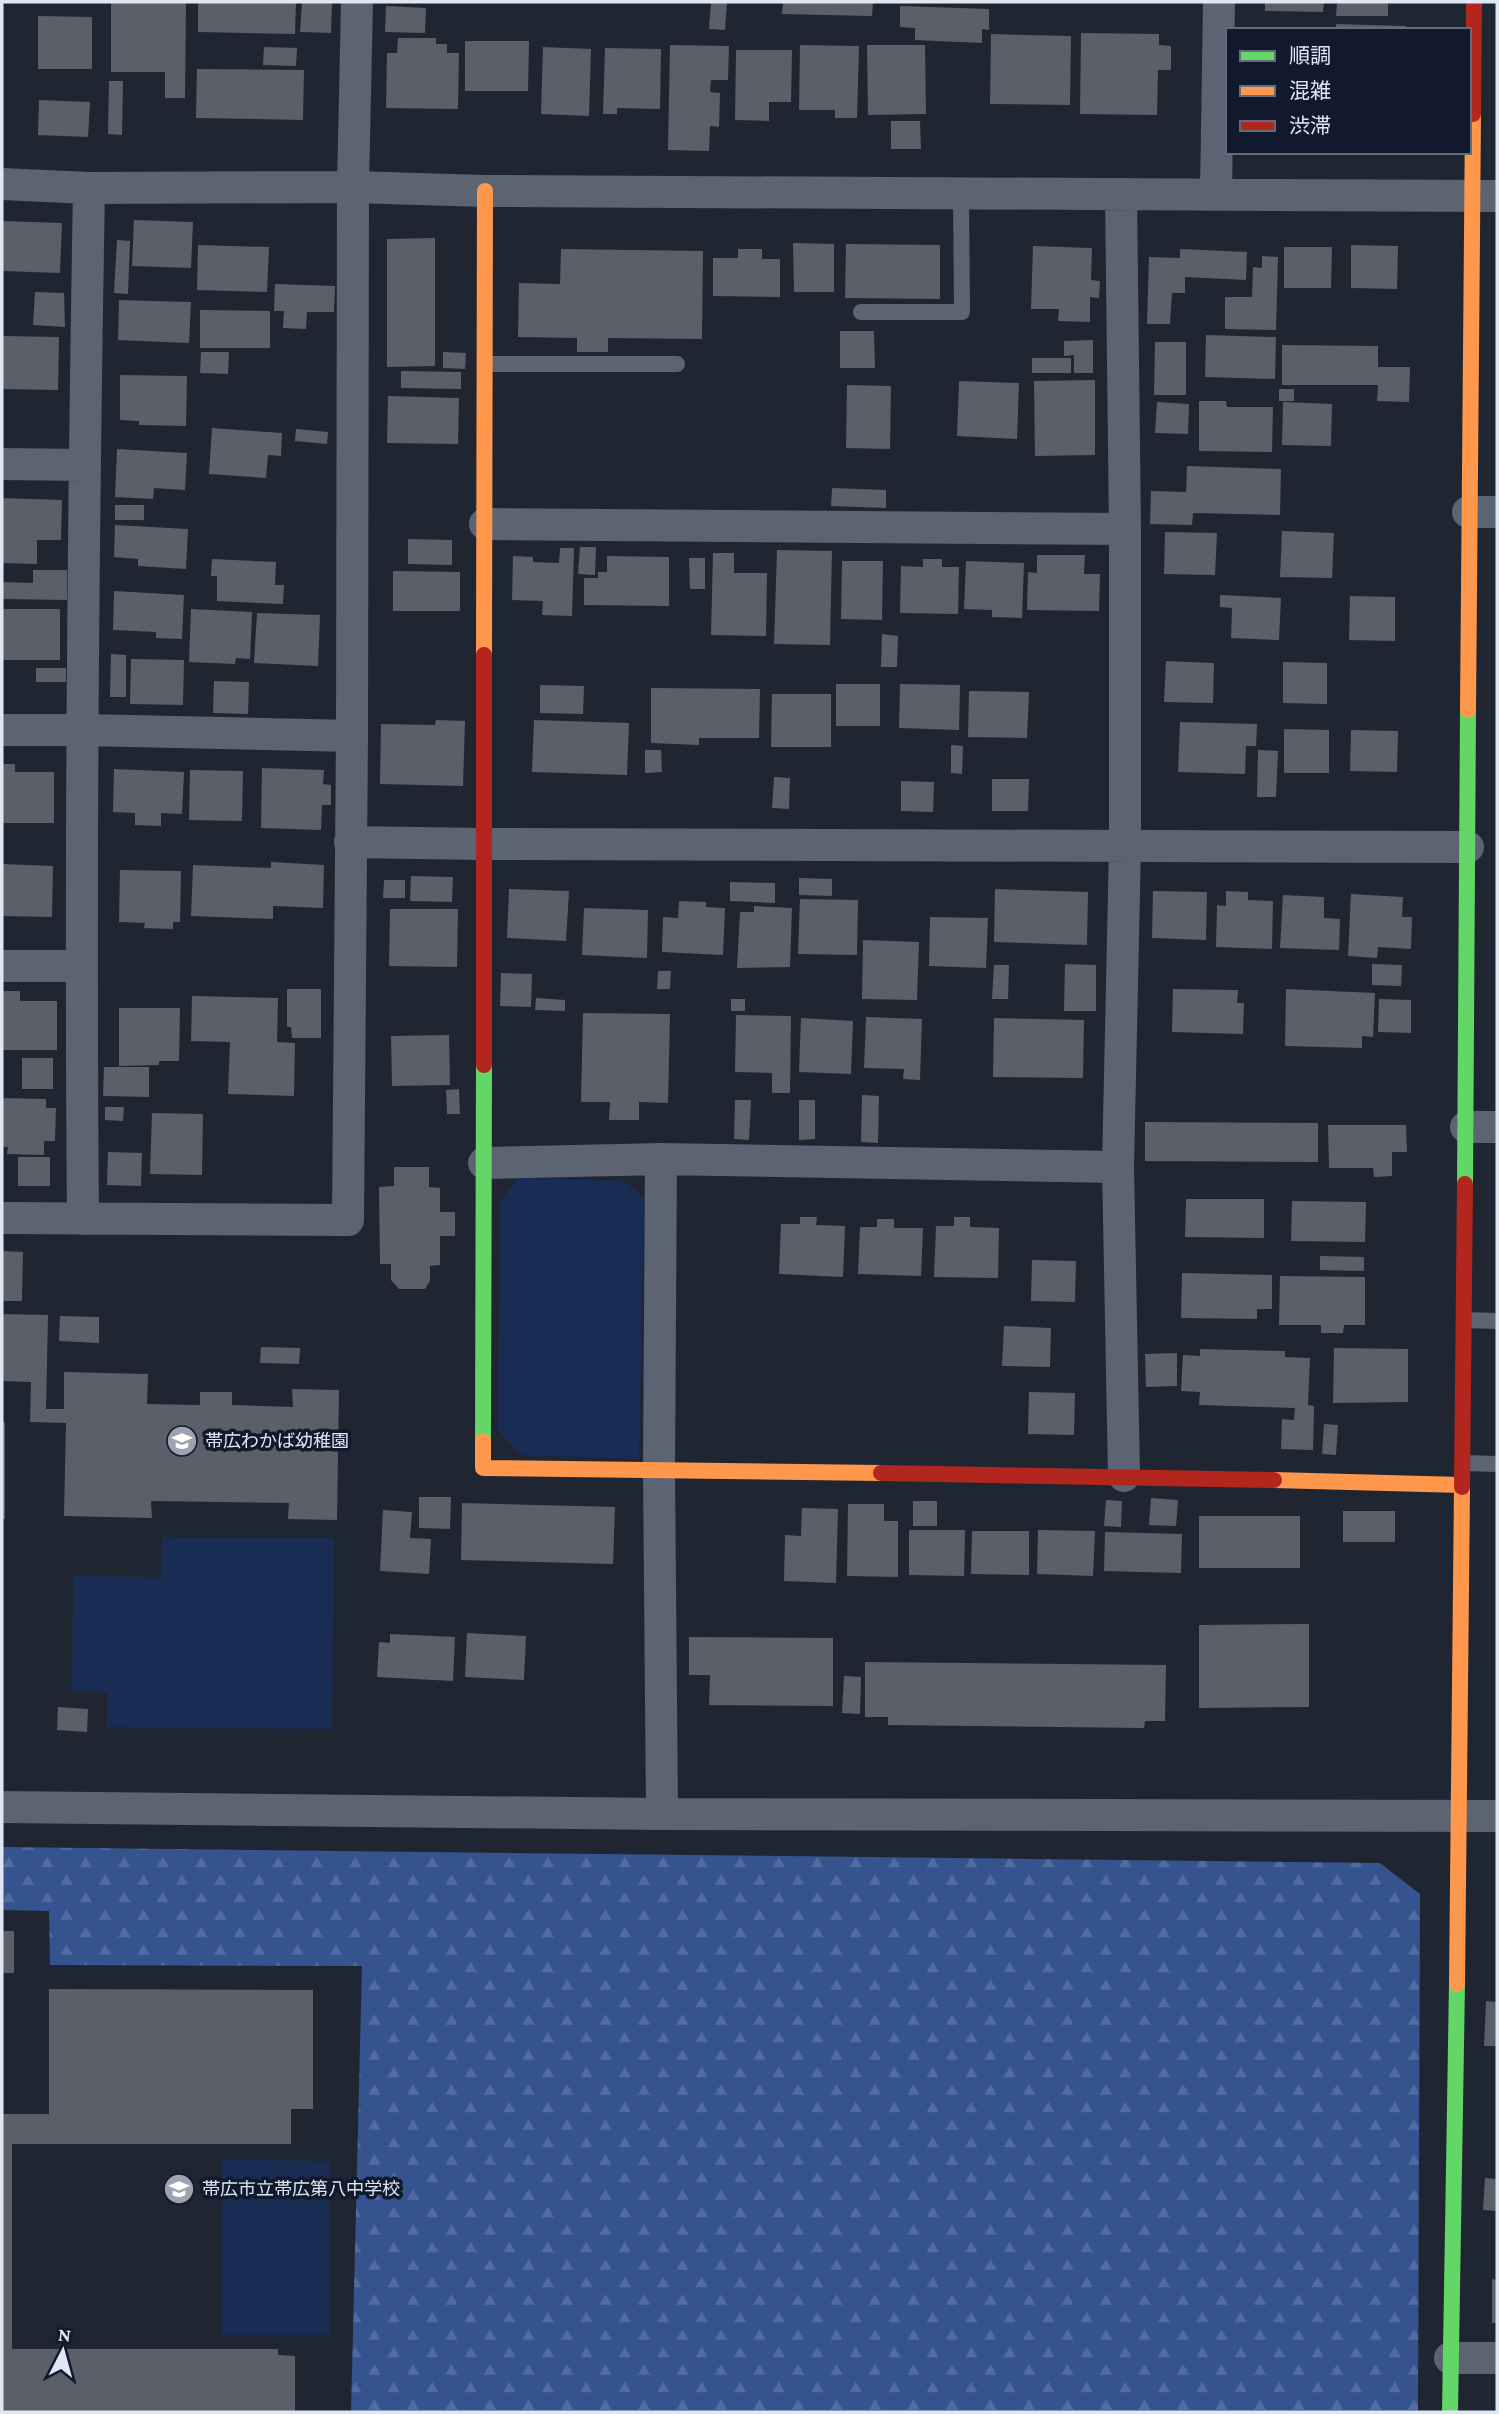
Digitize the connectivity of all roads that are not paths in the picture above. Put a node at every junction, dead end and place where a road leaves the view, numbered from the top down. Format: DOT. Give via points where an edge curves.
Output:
graph roads {
  1 [pos="357,2"];
  2 [pos="1219,2"];
  3 [pos="1475,2"];
  4 [pos="2,184"];
  5 [pos="353,187"];
  6 [pos="89,188"];
  7 [pos="485,191"];
  8 [pos="1216,193"];
  9 [pos="961,194"];
  10 [pos="1121,194"];
  11 [pos="1485,196"];
  12 [pos="860,312"];
  13 [pos="485,364"];
  14 [pos="677,364"];
  15 [pos="2,464"];
  16 [pos="84,465"];
  17 [pos="1482,512"];
  18 [pos="485,524"];
  19 [pos="1125,529"];
  20 [pos="2,730"];
  21 [pos="83,730"];
  22 [pos="352,736"];
  23 [pos="350,842"];
  24 [pos="485,844"];
  25 [pos="1125,846"];
  26 [pos="1468,847"];
  27 [pos="2,966"];
  28 [pos="81,966"];
  29 [pos="1497,1126"];
  30 [pos="1466,1127"];
  31 [pos="661,1158"];
  32 [pos="484,1163"];
  33 [pos="1118,1167"];
  34 [pos="2,1218"];
  35 [pos="83,1219"];
  36 [pos="1464,1320"];
  37 [pos="1497,1321"];
  38 [pos="1463,1463"];
  39 [pos="1497,1464"];
  40 [pos="659,1471"];
  41 [pos="1124,1476"];
  42 [pos="1462,1485"];
  43 [pos="2,1807"];
  44 [pos="662,1814"];
  45 [pos="1460,1815"];
  46 [pos="1497,1816"];
  47 [pos="1450,2358"];
  48 [pos="1497,2358"];
  49 [pos="1450,2412"];
  1 -- 5 [label="street"];
  2 -- 8 [label="street"];
  3 -- 11 [label="street"];
  4 -- 6 [label="street"];
  5 -- 6 [label="street"];
  5 -- 7 [label="street"];
  5 -- 22 [label="street"];
  6 -- 16 [label="street"];
  7 -- 9 [label="street"];
  7 -- 13 [label="street"];
  8 -- 10 [label="street"];
  8 -- 11 [label="street"];
  9 -- 10 [label="street"];
  9 -- 12 [label="lane" via="962,312"];
  10 -- 19 [label="street"];
  11 -- 17 [label="street"];
  13 -- 14 [label="lane"];
  13 -- 18 [label="street"];
  15 -- 16 [label="street"];
  16 -- 21 [label="street"];
  17 -- 26 [label="street"];
  18 -- 19 [label="street"];
  18 -- 24 [label="street"];
  19 -- 25 [label="street"];
  20 -- 21 [label="street"];
  21 -- 22 [label="street"];
  21 -- 28 [label="street"];
  22 -- 23 [label="street"];
  23 -- 24 [label="street"];
  23 -- 35 [label="street" via="348,1220"];
  24 -- 25 [label="street"];
  24 -- 32 [label="street"];
  25 -- 26 [label="street"];
  25 -- 33 [label="street"];
  26 -- 30 [label="street"];
  27 -- 28 [label="street"];
  28 -- 35 [label="street"];
  29 -- 30 [label="street"];
  30 -- 36 [label="street"];
  31 -- 32 [label="street"];
  31 -- 33 [label="street"];
  31 -- 40 [label="street"];
  32 -- 40 [label="street" via="483,1468"];
  33 -- 41 [label="street"];
  34 -- 35 [label="street"];
  36 -- 37 [label="lane"];
  36 -- 38 [label="street"];
  38 -- 39 [label="lane"];
  38 -- 42 [label="street"];
  40 -- 41 [label="street"];
  40 -- 44 [label="street"];
  41 -- 42 [label="street"];
  42 -- 45 [label="street"];
  43 -- 44 [label="street"];
  44 -- 45 [label="street"];
  45 -- 46 [label="street"];
  45 -- 47 [label="street"];
  47 -- 48 [label="street"];
  47 -- 49 [label="street"];
}
